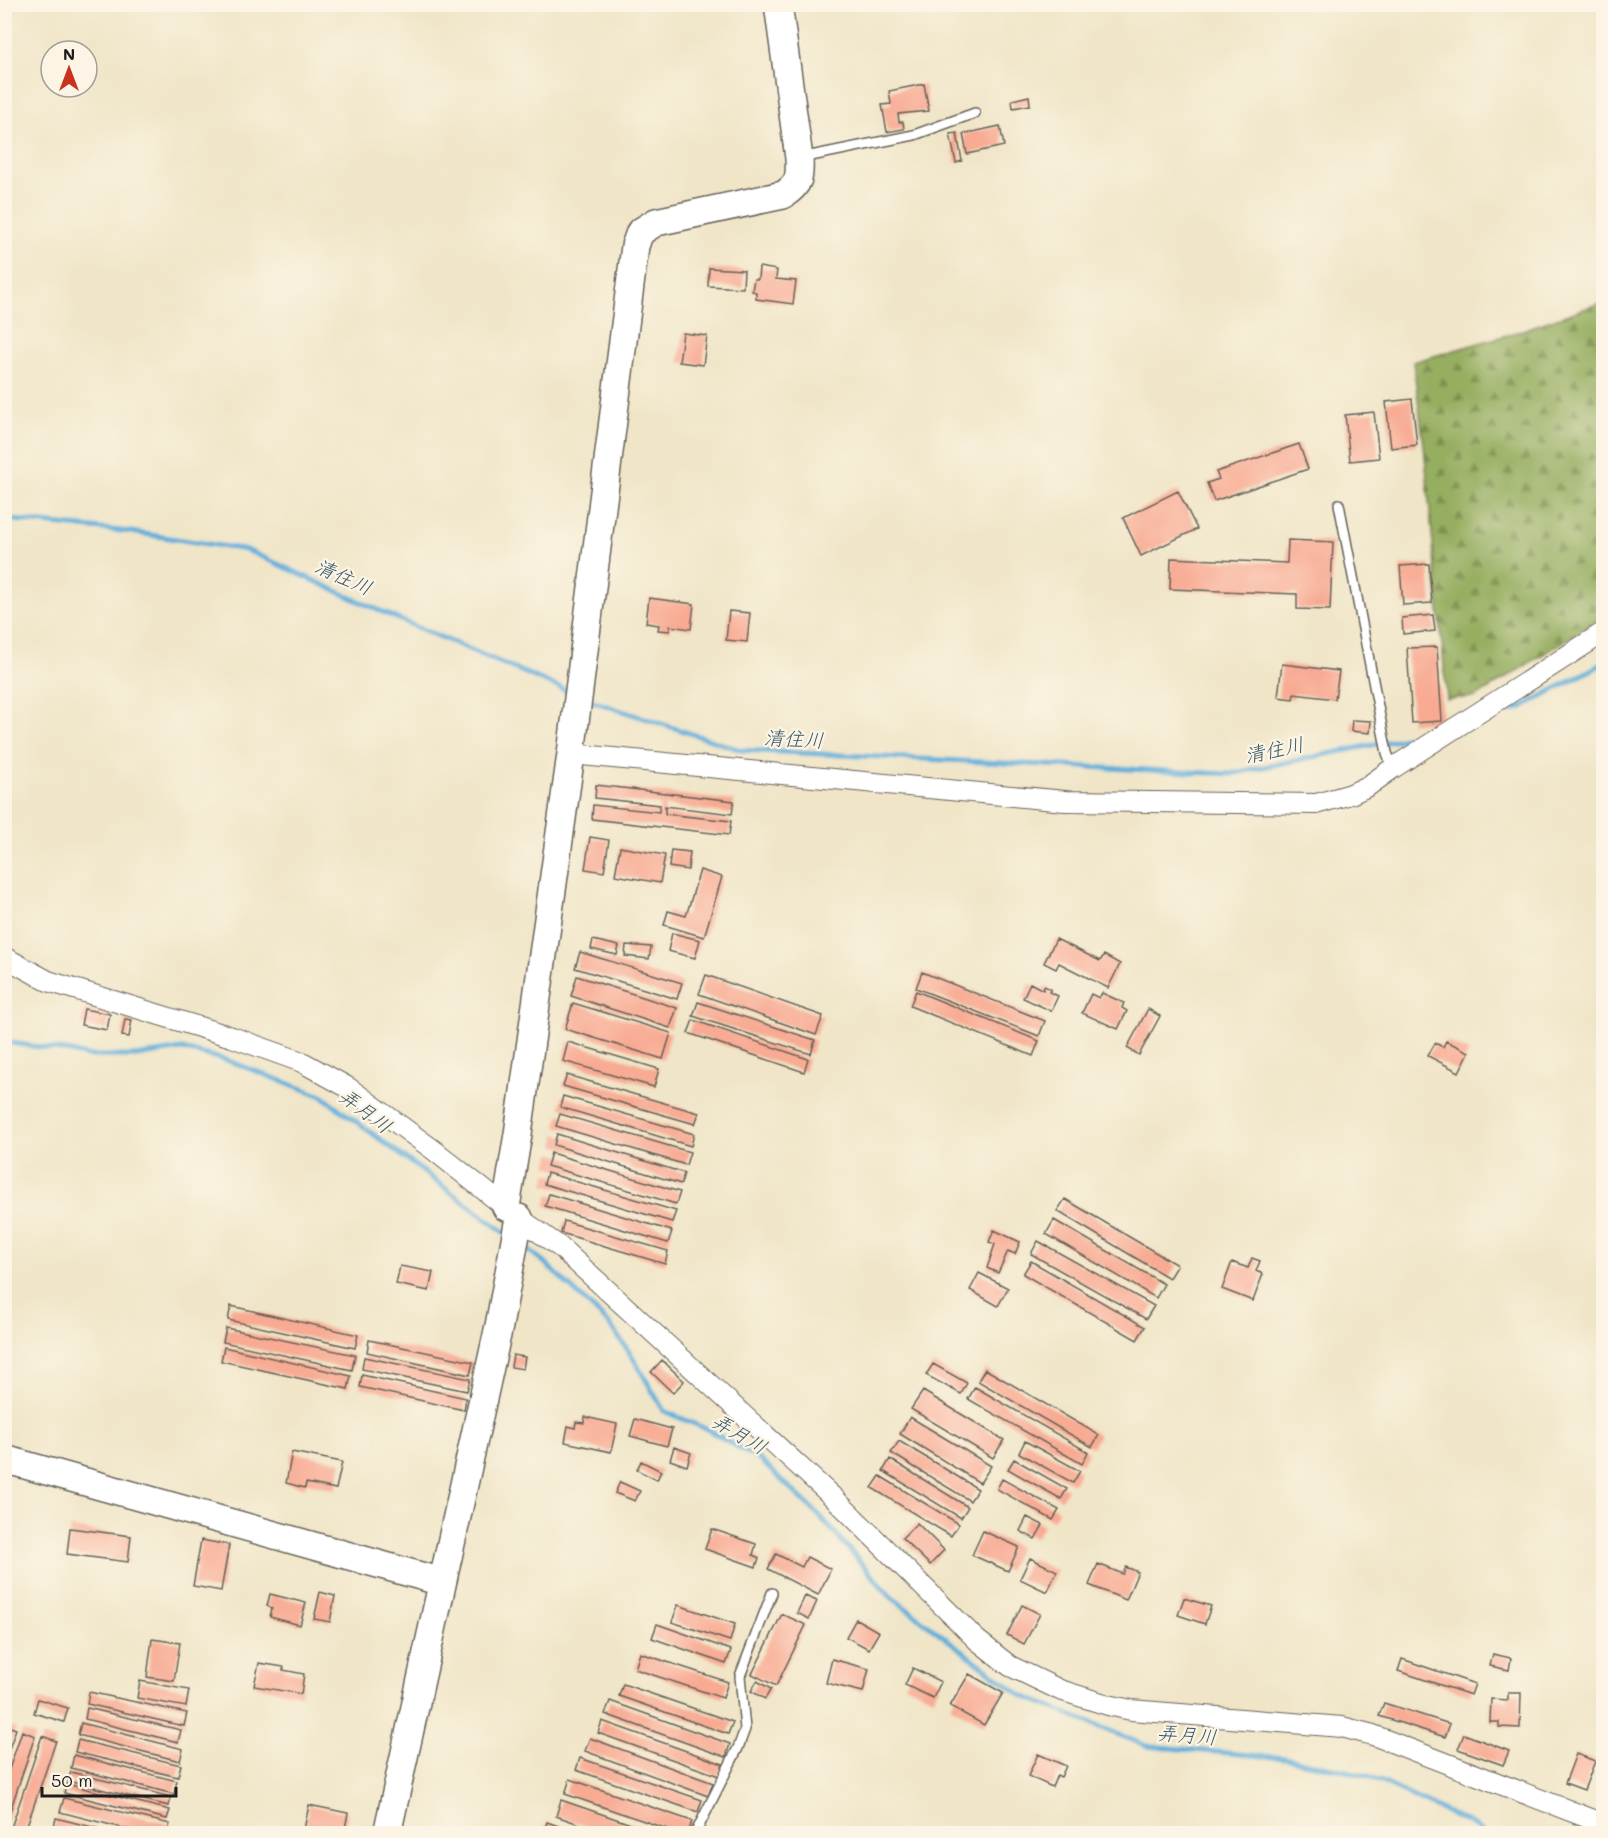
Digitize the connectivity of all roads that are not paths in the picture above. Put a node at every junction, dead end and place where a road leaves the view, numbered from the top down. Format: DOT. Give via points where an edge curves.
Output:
graph roads {
  1 [pos="778,4"];
  2 [pos="975,113"];
  3 [pos="799,158"];
  4 [pos="1339,504"];
  5 [pos="1604,632"];
  6 [pos="571,754"];
  7 [pos="1392,768"];
  8 [pos="4,957"];
  9 [pos="512,1213"];
  10 [pos="4,1459"];
  11 [pos="442,1582"];
  12 [pos="772,1593"];
  13 [pos="1604,1824"];
  14 [pos="387,1833"];
  15 [pos="695,1833"];
  1 -- 3 [label="street"];
  2 -- 3 [label="lane" via="914,135"];
  3 -- 6 [label="street" via="800,176 794,189 783,195 656,222 640,232 635,246"];
  4 -- 7 [label="lane"];
  5 -- 7 [label="street"];
  6 -- 7 [label="street" via="1077,801 1316,804 1368,786"];
  6 -- 9 [label="street" via="518,1134"];
  8 -- 9 [label="street" via="48,981 302,1062 349,1088"];
  9 -- 11 [label="street" via="499,1326"];
  9 -- 13 [label="street" via="578,1262 835,1498 977,1640 1010,1666 1060,1690 1131,1710 1342,1727 1373,1735"];
  10 -- 11 [label="street"];
  11 -- 14 [label="street"];
  12 -- 15 [label="lane" via="740,1676 745,1729"];
}
